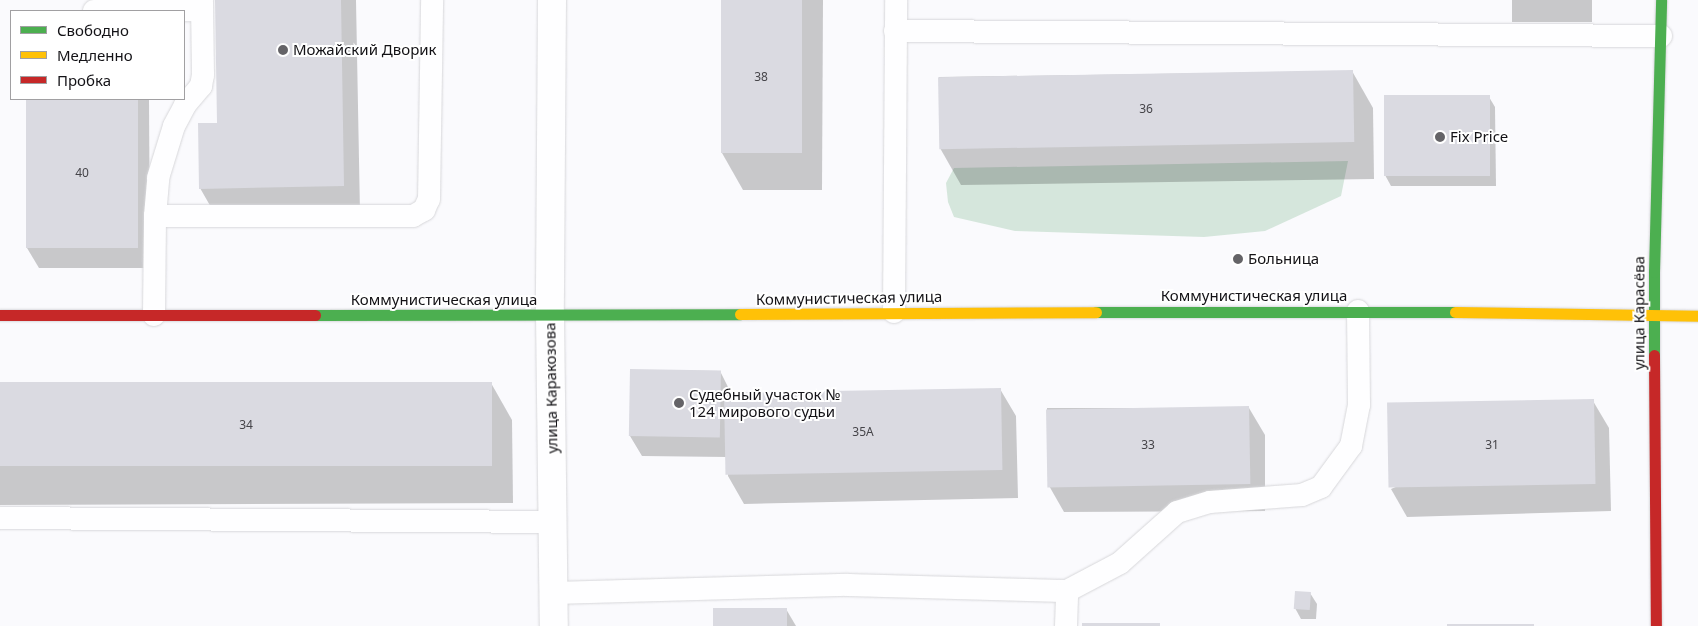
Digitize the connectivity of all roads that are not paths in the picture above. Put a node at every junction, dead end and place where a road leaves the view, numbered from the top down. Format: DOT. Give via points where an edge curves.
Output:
graph roads {
  1 [pos="432,0"];
  2 [pos="552,0"];
  3 [pos="896,0"];
  4 [pos="1661,0"];
  5 [pos="202,5"];
  6 [pos="112,10"];
  7 [pos="895,31"];
  8 [pos="1661,36"];
  9 [pos="155,216"];
  10 [pos="1358,311"];
  11 [pos="894,312"];
  12 [pos="0,315"];
  13 [pos="154,315"];
  14 [pos="550,315"];
  15 [pos="1654,316"];
  16 [pos="1698,316"];
  17 [pos="0,518"];
  18 [pos="553,522"];
  19 [pos="1067,591"];
  20 [pos="554,592"];
  21 [pos="554,626"];
  22 [pos="1066,626"];
  23 [pos="1656,626"];
  1 -- 9 [label="lane" via="428,199 424,210 413,216"];
  2 -- 14 [label="street, улица Каракозова"];
  3 -- 7 [label="lane"];
  4 -- 8 [label="main road, улица Карасёва"];
  5 -- 6 [label="lane"];
  5 -- 9 [label="lane" via="201,86 174,126 158,178"];
  7 -- 8 [label="lane"];
  7 -- 11 [label="lane"];
  8 -- 15 [label="main road, улица Карасёва"];
  9 -- 13 [label="lane"];
  10 -- 11 [label="main road, Коммунистическая улица"];
  10 -- 15 [label="main road, Коммунистическая улица"];
  10 -- 19 [label="lane" via="1359,405 1351,446 1321,487 1302,495 1210,502 1177,512 1120,563"];
  11 -- 14 [label="main road, Коммунистическая улица"];
  12 -- 13 [label="main road, Коммунистическая улица"];
  13 -- 14 [label="main road, Коммунистическая улица"];
  14 -- 18 [label="street, улица Каракозова"];
  15 -- 16 [label="main road, Коммунистическая улица"];
  15 -- 23 [label="main road, улица Карасёва"];
  17 -- 18 [label="lane"];
  18 -- 20 [label="street, улица Каракозова"];
  19 -- 20 [label="lane" via="848,585"];
  19 -- 22 [label="lane"];
  20 -- 21 [label="street, улица Каракозова"];
}
